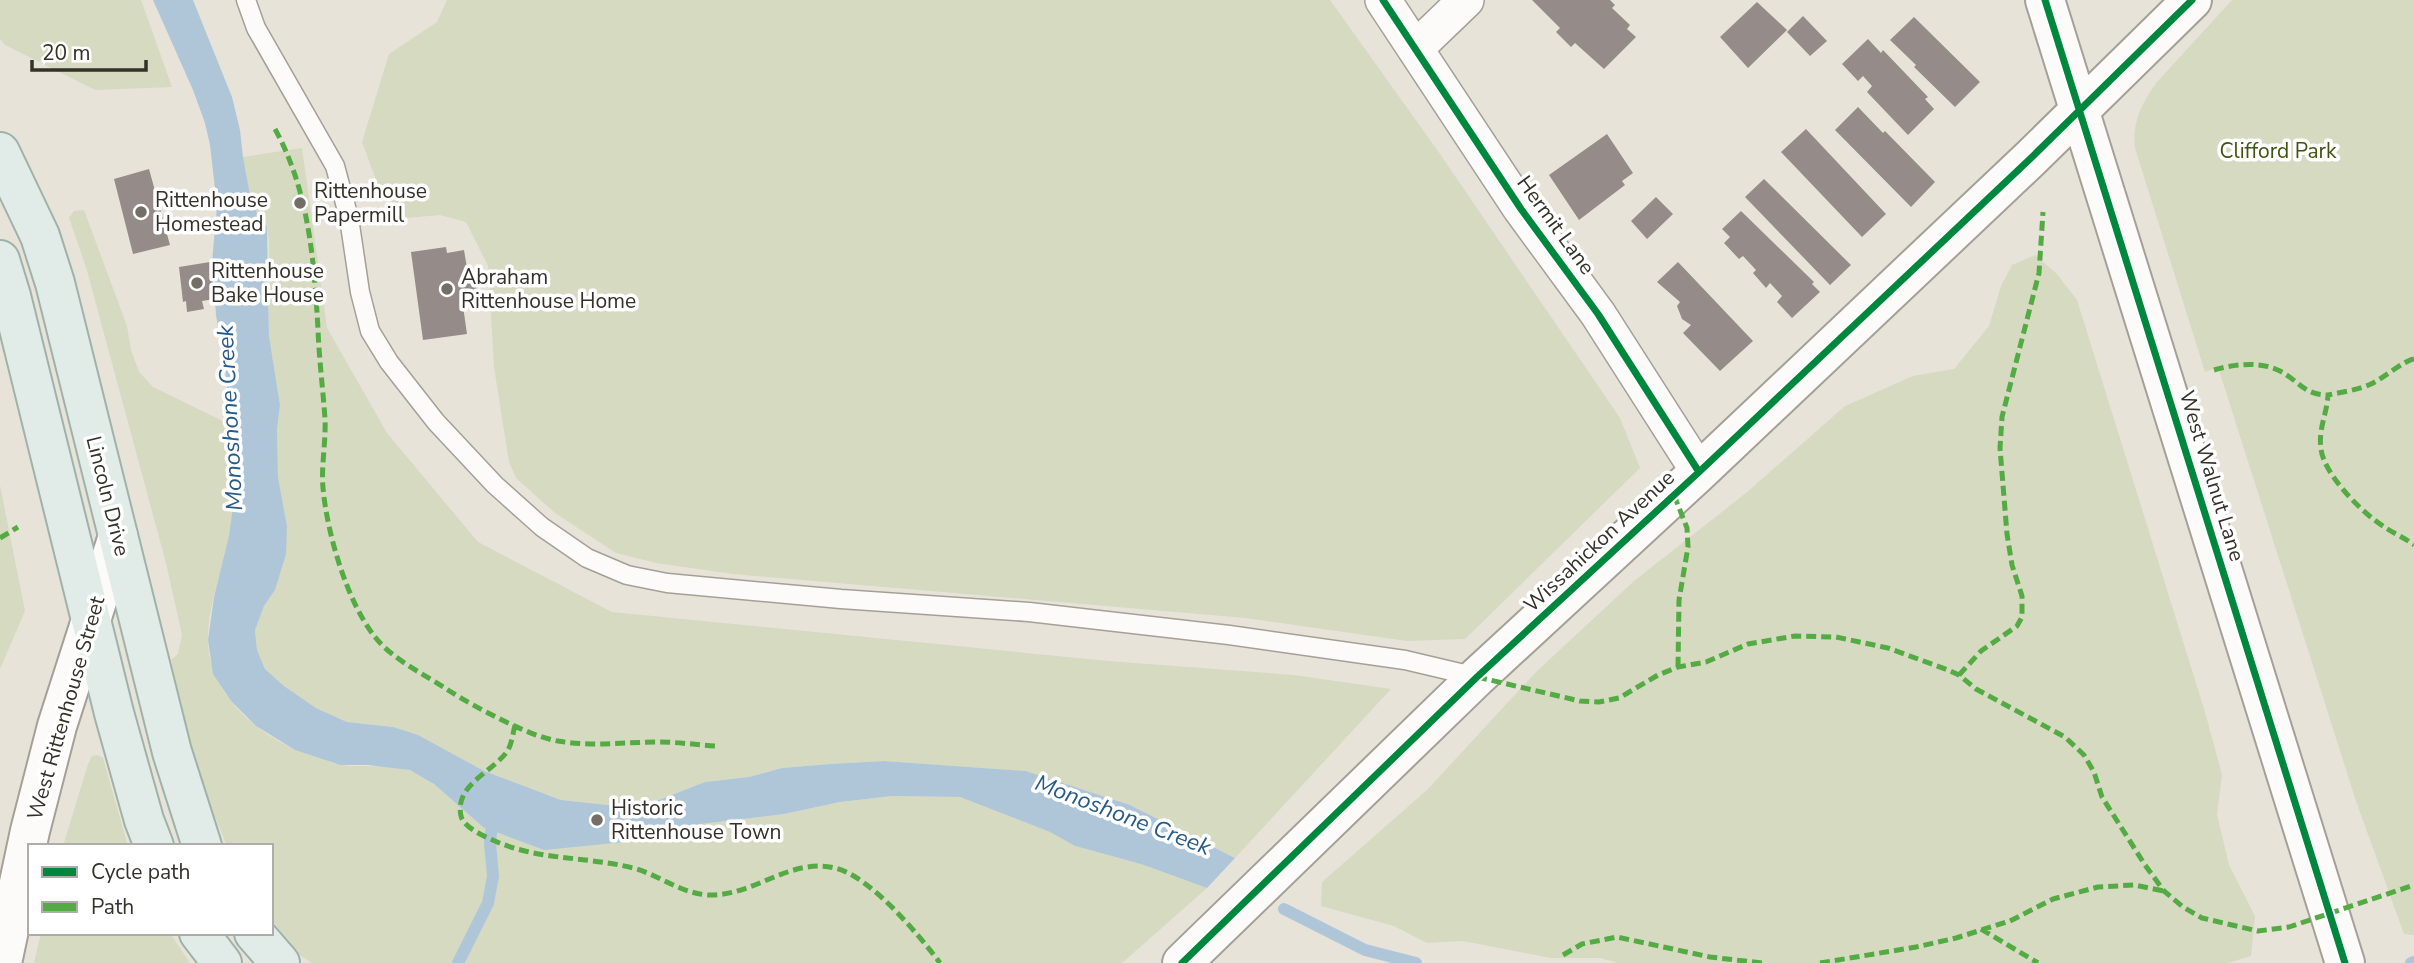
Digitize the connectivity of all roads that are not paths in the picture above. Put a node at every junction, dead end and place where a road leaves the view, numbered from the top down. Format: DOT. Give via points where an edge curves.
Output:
graph roads {
  1 [pos="246,0"];
  2 [pos="1383,0"];
  3 [pos="1466,0"];
  4 [pos="2045,0"];
  5 [pos="2192,0"];
  6 [pos="1416,48"];
  7 [pos="2079,110"];
  8 [pos="0,152"];
  9 [pos="0,260"];
  10 [pos="1699,472"];
  11 [pos="118,536"];
  12 [pos="92,618"];
  13 [pos="1477,677"];
  14 [pos="153,844"];
  15 [pos="201,844"];
  16 [pos="201,935"];
  17 [pos="256,935"];
  18 [pos="2,963"];
  19 [pos="222,963"];
  20 [pos="280,963"];
  21 [pos="1182,963"];
  22 [pos="2345,963"];
  1 -- 13 [label="lane" via="257,28 335,166 370,331 436,422 495,485 542,527 587,558 627,575 667,583 1042,613 1405,660"];
  2 -- 6 [label="street, Hermit Lane"];
  3 -- 6 [label="street"];
  4 -- 7 [label="street, West Walnut Lane"];
  5 -- 7 [label="street, Wissahickon Avenue"];
  6 -- 10 [label="street, Hermit Lane" via="1521,209 1598,314"];
  7 -- 10 [label="street, Wissahickon Avenue"];
  7 -- 22 [label="street, West Walnut Lane"];
  8 -- 11 [label="main road, Lincoln Drive" via="40,236 55,284"];
  9 -- 12 [label="main road"];
  10 -- 13 [label="street, Wissahickon Avenue"];
  11 -- 12 [label="street, West Rittenhouse Street"];
  11 -- 15 [label="main road, Lincoln Drive" via="172,752"];
  12 -- 14 [label="main road" via="128,764"];
  12 -- 18 [label="street, West Rittenhouse Street" via="57,726"];
  13 -- 21 [label="street, Wissahickon Avenue"];
  16 -- 19 [label="main road"];
  17 -- 20 [label="main road"];
}
